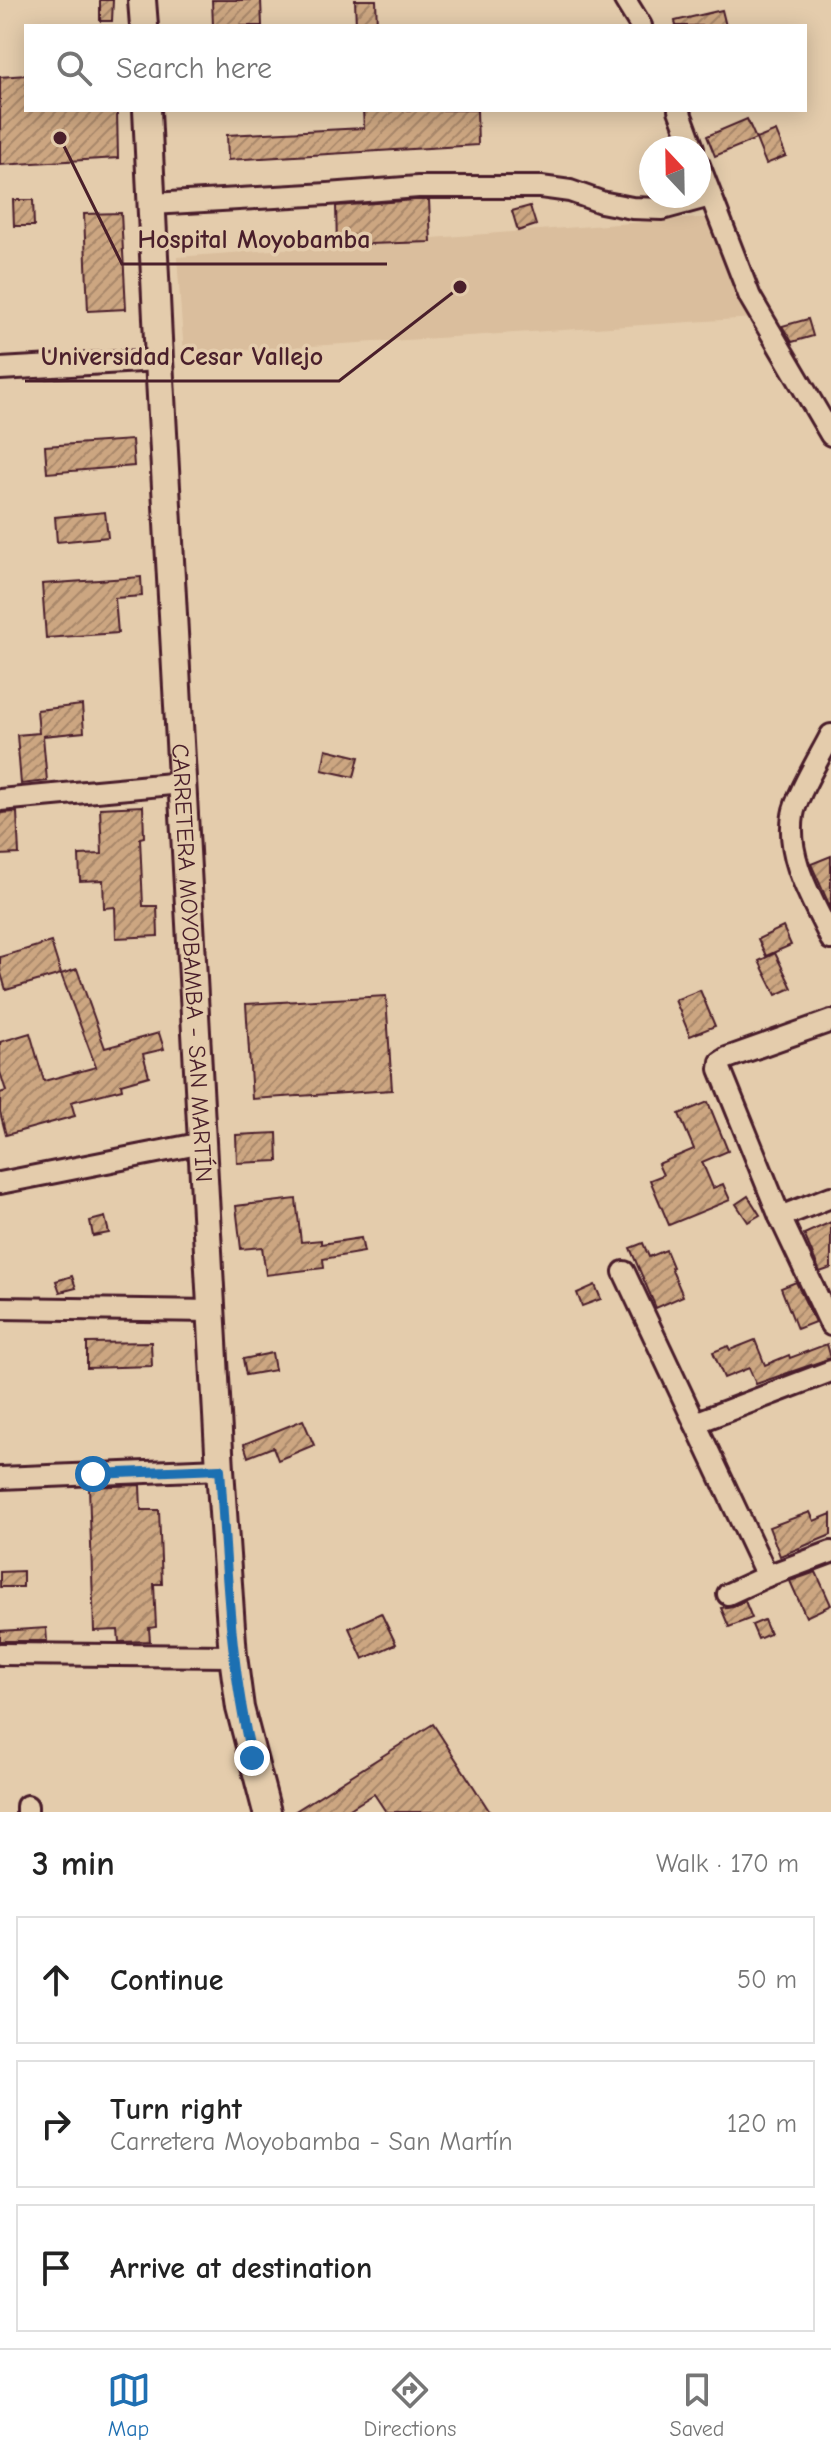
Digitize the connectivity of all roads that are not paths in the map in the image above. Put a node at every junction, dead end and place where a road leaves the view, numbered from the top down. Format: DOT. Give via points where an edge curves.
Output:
graph roads {
  1 [pos="142,0"];
  2 [pos="625,0"];
  3 [pos="144,24"];
  4 [pos="640,24"];
  5 [pos="147,112"];
  6 [pos="680,112"];
  7 [pos="689,136"];
  8 [pos="711,199"];
  9 [pos="152,204"];
  10 [pos="666,208"];
  11 [pos="159,360"];
  12 [pos="0,369"];
  13 [pos="831,435"];
  14 [pos="831,735"];
  15 [pos="182,783"];
  16 [pos="0,800"];
  17 [pos="831,939"];
  18 [pos="831,1021"];
  19 [pos="203,1143"];
  20 [pos="0,1183"];
  21 [pos="831,1197"];
  22 [pos="780,1217"];
  23 [pos="624,1272"];
  24 [pos="0,1308"];
  25 [pos="213,1311"];
  26 [pos="831,1325"];
  27 [pos="831,1371"];
  28 [pos="695,1423"];
  29 [pos="220,1469"];
  30 [pos="0,1478"];
  31 [pos="831,1552"];
  32 [pos="767,1576"];
  33 [pos="728,1594"];
  34 [pos="0,1654"];
  35 [pos="233,1656"];
  36 [pos="267,1812"];
  1 -- 3 [label="main road"];
  2 -- 4 [label="street"];
  5 -- 9 [label="main road, CARRETERA MOYOBAMBA - SAN MARTÍN"];
  6 -- 7 [label="street"];
  8 -- 13 [label="street" via="750,297"];
  9 -- 10 [label="street" via="418,187 541,187 632,208"];
  9 -- 11 [label="main road, CARRETERA MOYOBAMBA - SAN MARTÍN"];
  11 -- 12 [label="street"];
  11 -- 15 [label="main road, CARRETERA MOYOBAMBA - SAN MARTÍN"];
  14 -- 17 [label="street" via="793,812 792,843 798,870"];
  15 -- 16 [label="street"];
  15 -- 19 [label="main road, CARRETERA MOYOBAMBA - SAN MARTÍN"];
  18 -- 22 [label="street" via="721,1062"];
  19 -- 20 [label="street"];
  19 -- 25 [label="main road, CARRETERA MOYOBAMBA - SAN MARTÍN"];
  21 -- 22 [label="street"];
  22 -- 26 [label="street"];
  23 -- 28 [label="street"];
  24 -- 25 [label="street"];
  25 -- 29 [label="main road, CARRETERA MOYOBAMBA - SAN MARTÍN"];
  27 -- 28 [label="street"];
  28 -- 32 [label="street"];
  29 -- 30 [label="street"];
  29 -- 35 [label="main road, CARRETERA MOYOBAMBA - SAN MARTÍN"];
  31 -- 32 [label="street"];
  32 -- 33 [label="street"];
  34 -- 35 [label="street"];
  35 -- 36 [label="main road, CARRETERA MOYOBAMBA - SAN MARTÍN" via="240,1708"];
}
